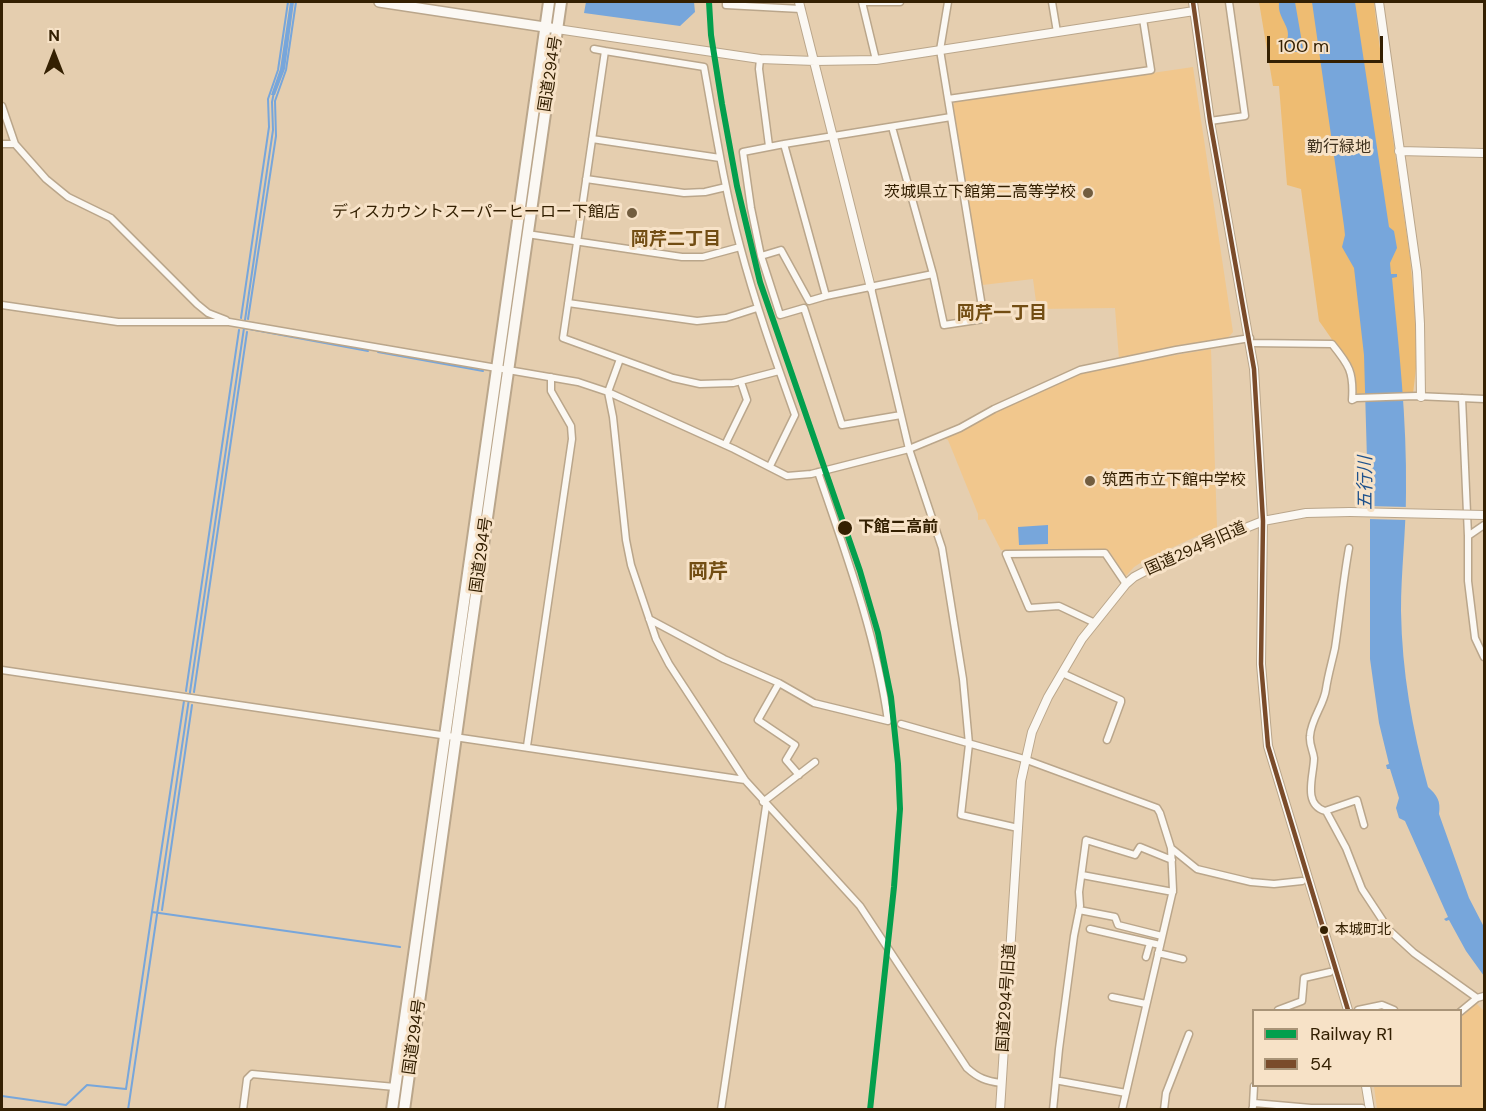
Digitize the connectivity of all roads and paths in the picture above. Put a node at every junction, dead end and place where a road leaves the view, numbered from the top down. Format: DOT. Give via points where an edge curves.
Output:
graph roads {
  1 [pos="379,2"];
  2 [pos="549,2"];
  3 [pos="561,2"];
  4 [pos="726,2"];
  5 [pos="862,2"];
  6 [pos="900,2"];
  7 [pos="948,2"];
  8 [pos="1052,2"];
  9 [pos="1192,2"];
  10 [pos="1229,2"];
  11 [pos="1379,2"];
  12 [pos="800,5"];
  13 [pos="1194,11"];
  14 [pos="1143,19"];
  15 [pos="545,27"];
  16 [pos="557,29"];
  17 [pos="1057,32"];
  18 [pos="594,49"];
  19 [pos="940,50"];
  20 [pos="605,51"];
  21 [pos="760,59"];
  22 [pos="876,60"];
  23 [pos="815,61"];
  24 [pos="948,99"];
  25 [pos="2,106"];
  26 [pos="951,117"];
  27 [pos="1210,121"];
  28 [pos="892,127"];
  29 [pos="833,136"];
  30 [pos="591,139"];
  31 [pos="2,144"];
  32 [pos="15,144"];
  33 [pos="784,144"];
  34 [pos="769,146"];
  35 [pos="1399,151"];
  36 [pos="1485,153"];
  37 [pos="720,158"];
  38 [pos="586,179"];
  39 [pos="726,187"];
  40 [pos="527,234"];
  41 [pos="576,241"];
  42 [pos="740,247"];
  43 [pos="761,256"];
  44 [pos="933,274"];
  45 [pos="871,288"];
  46 [pos="826,296"];
  47 [pos="809,301"];
  48 [pos="568,303"];
  49 [pos="2,305"];
  50 [pos="757,308"];
  51 [pos="804,308"];
  52 [pos="229,322"];
  53 [pos="1250,341"];
  54 [pos="620,358"];
  55 [pos="496,368"];
  56 [pos="509,371"];
  57 [pos="779,371"];
  58 [pos="551,377"];
  59 [pos="741,382"];
  60 [pos="608,392"];
  61 [pos="1417,397"];
  62 [pos="1462,398"];
  63 [pos="1485,399"];
  64 [pos="901,415"];
  65 [pos="725,445"];
  66 [pos="909,449"];
  67 [pos="770,466"];
  68 [pos="819,472"];
  69 [pos="1485,515"];
  70 [pos="1263,521"];
  71 [pos="1484,524"];
  72 [pos="1468,536"];
  73 [pos="1348,548"];
  74 [pos="1126,584"];
  75 [pos="649,619"];
  76 [pos="1095,623"];
  77 [pos="1484,653"];
  78 [pos="2,670"];
  79 [pos="1062,673"];
  80 [pos="779,683"];
  81 [pos="901,724"];
  82 [pos="444,736"];
  83 [pos="456,738"];
  84 [pos="1107,740"];
  85 [pos="969,744"];
  86 [pos="527,747"];
  87 [pos="1024,759"];
  88 [pos="815,762"];
  89 [pos="799,775"];
  90 [pos="745,780"];
  91 [pos="765,804"];
  92 [pos="1326,811"];
  93 [pos="1364,825"];
  94 [pos="1017,828"];
  95 [pos="1171,849"];
  96 [pos="1172,860"];
  97 [pos="1082,875"];
  98 [pos="1302,881"];
  99 [pos="1173,892"];
  100 [pos="1079,910"];
  101 [pos="1089,929"];
  102 [pos="1162,936"];
  103 [pos="1150,943"];
  104 [pos="1160,945"];
  105 [pos="1158,953"];
  106 [pos="1146,957"];
  107 [pos="1183,959"];
  108 [pos="1330,972"];
  109 [pos="1112,997"];
  110 [pos="1481,997"];
  111 [pos="1146,1004"];
  112 [pos="1283,1009"];
  113 [pos="1347,1009"];
  114 [pos="1366,1009"];
  115 [pos="1390,1009"];
  116 [pos="1462,1011"];
  117 [pos="1189,1034"];
  118 [pos="1060,1081"];
  119 [pos="1001,1083"];
  120 [pos="395,1087"];
  121 [pos="1254,1087"];
  122 [pos="1366,1087"];
  123 [pos="1126,1093"];
  124 [pos="1252,1107"];
  125 [pos="1366,1109"];
  126 [pos="243,1110"];
  127 [pos="392,1110"];
  128 [pos="404,1110"];
  129 [pos="721,1110"];
  130 [pos="1000,1110"];
  131 [pos="1053,1110"];
  132 [pos="1122,1110"];
  133 [pos="1164,1110"];
  1 -- 15 [label="main road"];
  2 -- 15 [label="highway, 国道294号"];
  3 -- 16 [label="highway, 国道294号"];
  4 -- 12 [label="street"];
  5 -- 6 [label="street"];
  5 -- 22 [label="street"];
  7 -- 19 [label="street"];
  8 -- 17 [label="street"];
  9 -- 13 [label="street, 国道294号旧道"];
  10 -- 27 [label="street" via="1245,116"];
  11 -- 35 [label="street"];
  12 -- 23 [label="street"];
  13 -- 14 [label="street"];
  13 -- 27 [label="street, 国道294号旧道"];
  14 -- 17 [label="street"];
  14 -- 24 [label="street" via="1151,70"];
  15 -- 16 [label="main road"];
  15 -- 55 [label="highway, 国道294号"];
  16 -- 21 [label="street"];
  16 -- 40 [label="highway, 国道294号"];
  17 -- 19 [label="street"];
  18 -- 20 [label="street"];
  19 -- 22 [label="street"];
  19 -- 24 [label="street"];
  20 -- 30 [label="street"];
  20 -- 37 [label="street" via="704,67"];
  21 -- 23 [label="street"];
  21 -- 34 [label="street"];
  22 -- 23 [label="street"];
  23 -- 29 [label="street"];
  24 -- 26 [label="street"];
  25 -- 32 [label="street"];
  26 -- 28 [label="street"];
  26 -- 44 [label="street" via="984,319 944,326"];
  27 -- 53 [label="street, 国道294号旧道"];
  28 -- 29 [label="street"];
  28 -- 44 [label="street"];
  29 -- 33 [label="street"];
  29 -- 45 [label="street"];
  30 -- 37 [label="street"];
  30 -- 38 [label="street"];
  31 -- 32 [label="street"];
  32 -- 52 [label="street" via="46,179 68,196 111,218 197,304"];
  33 -- 34 [label="street"];
  33 -- 46 [label="street"];
  34 -- 43 [label="street" via="743,152"];
  35 -- 36 [label="street"];
  35 -- 61 [label="street" via="1417,272"];
  37 -- 39 [label="street"];
  38 -- 39 [label="street" via="684,194"];
  38 -- 41 [label="street"];
  39 -- 42 [label="street"];
  40 -- 41 [label="street"];
  40 -- 56 [label="highway, 国道294号"];
  41 -- 42 [label="street" via="692,257"];
  41 -- 48 [label="street"];
  42 -- 50 [label="street"];
  43 -- 47 [label="street" via="781,250"];
  43 -- 51 [label="street" via="780,315"];
  44 -- 45 [label="street"];
  45 -- 46 [label="street"];
  45 -- 64 [label="street"];
  46 -- 47 [label="street"];
  47 -- 51 [label="street"];
  48 -- 50 [label="street" via="697,321 726,318"];
  48 -- 54 [label="street" via="564,338"];
  49 -- 52 [label="street" via="118,322"];
  50 -- 57 [label="street"];
  51 -- 64 [label="street" via="842,425"];
  52 -- 55 [label="street"];
  53 -- 61 [label="street" via="1332,344 1352,373 1352,400"];
  53 -- 66 [label="street" via="1176,350 1080,370"];
  53 -- 70 [label="street, 国道294号旧道"];
  54 -- 59 [label="street" via="686,381"];
  54 -- 60 [label="street"];
  55 -- 56 [label="street"];
  55 -- 82 [label="highway, 国道294号"];
  56 -- 58 [label="street"];
  56 -- 83 [label="highway, 国道294号"];
  57 -- 59 [label="street"];
  57 -- 67 [label="street" via="795,415"];
  58 -- 60 [label="street"];
  58 -- 86 [label="street" via="551,391 571,426 572,439"];
  59 -- 65 [label="street" via="747,400"];
  60 -- 65 [label="street"];
  60 -- 75 [label="street" via="631,565"];
  61 -- 62 [label="street"];
  62 -- 63 [label="street"];
  62 -- 72 [label="street"];
  64 -- 66 [label="street"];
  65 -- 67 [label="street"];
  66 -- 68 [label="street"];
  66 -- 85 [label="street" via="942,548"];
  67 -- 68 [label="street" via="787,476"];
  68 -- 80 [label="street" via="852,569 882,682 888,721 814,703"];
  69 -- 70 [label="street, bridge" via="1306,513"];
  70 -- 74 [label="street, 国道294号旧道" via="1147,569"];
  70 -- 113 [label="street" via="1262,664 1268,746"];
  71 -- 72 [label="street"];
  72 -- 77 [label="street" via="1468,581 1475,638"];
  73 -- 92 [label="street" via="1335,650 1310,734 1314,755 1311,795 1320,810"];
  74 -- 76 [label="street, 国道294号旧道"];
  74 -- 76 [label="street" via="1105,553 1006,554 1029,608 1059,606"];
  75 -- 80 [label="street"];
  75 -- 90 [label="street" via="669,664"];
  76 -- 79 [label="street, 国道294号旧道"];
  78 -- 82 [label="street"];
  79 -- 84 [label="street" via="1120,700"];
  79 -- 87 [label="street, 国道294号旧道" via="1032,732"];
  80 -- 89 [label="street" via="758,720 795,745 786,760"];
  81 -- 85 [label="street"];
  82 -- 83 [label="street"];
  82 -- 120 [label="highway, 国道294号"];
  83 -- 86 [label="street"];
  83 -- 128 [label="highway, 国道294号"];
  85 -- 87 [label="street"];
  85 -- 94 [label="street" via="962,815"];
  86 -- 90 [label="street"];
  87 -- 94 [label="street, 国道294号旧道"];
  87 -- 95 [label="street" via="1157,808"];
  88 -- 89 [label="street"];
  89 -- 91 [label="street"];
  90 -- 91 [label="street"];
  91 -- 119 [label="street" via="860,906 967,1068 986,1081"];
  91 -- 129 [label="street"];
  92 -- 93 [label="street" via="1357,800"];
  92 -- 110 [label="street" via="1362,889 1389,930 1414,953"];
  94 -- 119 [label="street, 国道294号旧道"];
  95 -- 96 [label="street"];
  95 -- 98 [label="street" via="1197,869 1251,882"];
  96 -- 97 [label="street" via="1140,847 1134,855 1086,840"];
  96 -- 99 [label="street"];
  97 -- 99 [label="street"];
  97 -- 100 [label="street"];
  99 -- 102 [label="street"];
  100 -- 102 [label="street" via="1114,917 1118,925"];
  100 -- 131 [label="street"];
  101 -- 103 [label="street"];
  102 -- 104 [label="street"];
  103 -- 104 [label="street"];
  103 -- 106 [label="street"];
  104 -- 105 [label="street"];
  105 -- 107 [label="street"];
  105 -- 111 [label="street"];
  108 -- 112 [label="street" via="1304,978 1302,1001"];
  109 -- 111 [label="street"];
  110 -- 116 [label="street"];
  111 -- 123 [label="street"];
  114 -- 115 [label="street" via="1382,1005"];
  117 -- 133 [label="street" via="1166,1093"];
  118 -- 123 [label="street"];
  119 -- 130 [label="street, 国道294号旧道"];
  120 -- 126 [label="street" via="252,1074 247,1079"];
  120 -- 127 [label="highway, 国道294号"];
  121 -- 124 [label="street"];
  122 -- 125 [label="street"];
  123 -- 132 [label="street"];
  124 -- 125 [label="street" via="1254,1103"];
}
